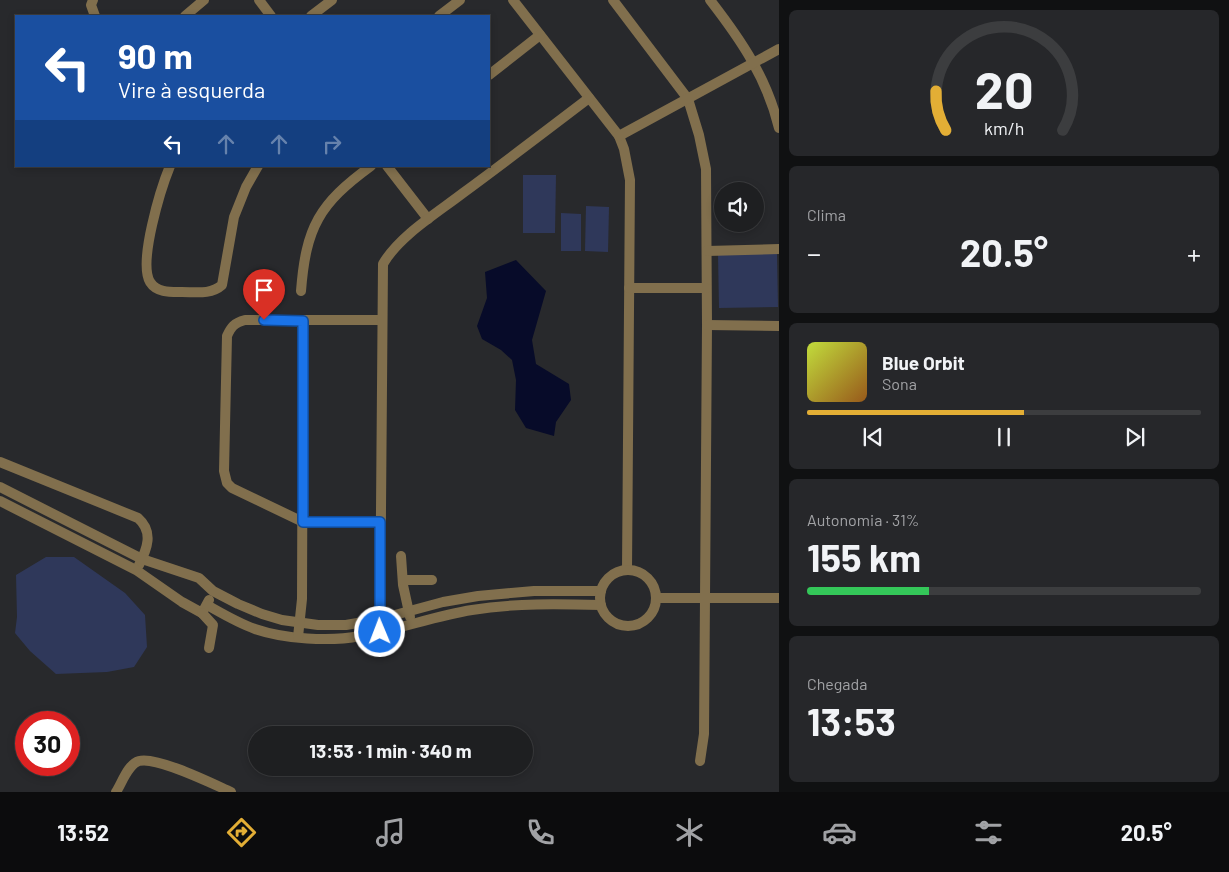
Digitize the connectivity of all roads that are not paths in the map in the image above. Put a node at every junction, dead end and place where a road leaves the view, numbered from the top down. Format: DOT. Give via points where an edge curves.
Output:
graph roads {
  1 [pos="93,0"];
  2 [pos="204,0"];
  3 [pos="259,0"];
  4 [pos="332,0"];
  5 [pos="460,0"];
  6 [pos="513,0"];
  7 [pos="613,0"];
  8 [pos="710,0"];
  9 [pos="95,15"];
  10 [pos="186,15"];
  11 [pos="270,15"];
  12 [pos="315,15"];
  13 [pos="440,15"];
  14 [pos="540,35"];
  15 [pos="779,49"];
  16 [pos="755,63"];
  17 [pos="490,74"];
  18 [pos="589,98"];
  19 [pos="688,99"];
  20 [pos="779,128"];
  21 [pos="619,136"];
  22 [pos="170,167"];
  23 [pos="257,167"];
  24 [pos="370,167"];
  25 [pos="388,167"];
  26 [pos="428,219"];
  27 [pos="779,249"];
  28 [pos="707,251"];
  29 [pos="629,288"];
  30 [pos="706,288"];
  31 [pos="301,291"];
  32 [pos="381,320"];
  33 [pos="303,321"];
  34 [pos="707,324"];
  35 [pos="779,326"];
  36 [pos="0,462"];
  37 [pos="0,487"];
  38 [pos="0,502"];
  39 [pos="303,522"];
  40 [pos="380,522"];
  41 [pos="401,556"];
  42 [pos="142,559"];
  43 [pos="136,570"];
  44 [pos="627,570"];
  45 [pos="403,580"];
  46 [pos="432,580"];
  47 [pos="213,591"];
  48 [pos="601,591"];
  49 [pos="656,598"];
  50 [pos="705,598"];
  51 [pos="779,598"];
  52 [pos="601,605"];
  53 [pos="205,609"];
  54 [pos="408,611"];
  55 [pos="380,619"];
  56 [pos="300,622"];
  57 [pos="412,623"];
  58 [pos="380,632"];
  59 [pos="298,637"];
  60 [pos="209,648"];
  61 [pos="700,761"];
  62 [pos="116,792"];
  63 [pos="231,792"];
  1 -- 9 [label="street"];
  2 -- 10 [label="street"];
  3 -- 11 [label="street"];
  4 -- 12 [label="street"];
  5 -- 13 [label="street"];
  6 -- 14 [label="street"];
  7 -- 19 [label="street"];
  8 -- 16 [label="street"];
  14 -- 17 [label="street"];
  14 -- 18 [label="street"];
  15 -- 16 [label="street"];
  16 -- 19 [label="street"];
  16 -- 20 [label="street"];
  18 -- 21 [label="street"];
  18 -- 26 [label="street"];
  19 -- 21 [label="street"];
  19 -- 28 [label="street" via="706,169"];
  21 -- 29 [label="street" via="630,180"];
  22 -- 23 [label="street" via="151,229 148,274 155,287 171,292 212,292 222,285 234,217"];
  24 -- 31 [label="street" via="336,194 314,224 303,261"];
  25 -- 26 [label="street"];
  26 -- 32 [label="street" via="388,254 383,264"];
  27 -- 28 [label="street"];
  28 -- 30 [label="street"];
  29 -- 30 [label="street"];
  29 -- 44 [label="street"];
  30 -- 34 [label="street"];
  32 -- 33 [label="street"];
  32 -- 40 [label="street"];
  33 -- 39 [label="street"];
  33 -- 39 [label="street" via="245,320 230,328 227,336 224,471 232,488"];
  34 -- 35 [label="street"];
  34 -- 50 [label="street"];
  36 -- 42 [label="street" via="138,518 148,534"];
  37 -- 42 [label="street"];
  38 -- 43 [label="street"];
  39 -- 40 [label="street"];
  39 -- 56 [label="street"];
  40 -- 55 [label="street"];
  41 -- 45 [label="street"];
  42 -- 43 [label="street"];
  42 -- 47 [label="street" via="199,578"];
  43 -- 53 [label="street" via="182,602"];
  44 -- 48 [label="street" via="611,576"];
  44 -- 49 [label="street" via="644,575 655,589"];
  45 -- 46 [label="street"];
  45 -- 54 [label="street"];
  47 -- 53 [label="street"];
  47 -- 56 [label="street" via="262,614"];
  48 -- 52 [label="street"];
  48 -- 54 [label="street" via="502,593"];
  49 -- 50 [label="street"];
  49 -- 52 [label="street" via="651,615 636,625 618,624 604,613"];
  50 -- 51 [label="street"];
  50 -- 61 [label="street" via="704,734"];
  52 -- 57 [label="street" via="508,606"];
  53 -- 59 [label="street" via="255,629"];
  53 -- 60 [label="street" via="213,625"];
  54 -- 55 [label="street"];
  54 -- 57 [label="street"];
  55 -- 56 [label="street" via="346,625"];
  55 -- 58 [label="street"];
  56 -- 59 [label="street"];
  57 -- 58 [label="street"];
  58 -- 59 [label="street" via="343,639"];
  62 -- 63 [label="street" via="133,764 139,761 176,769"];
}
